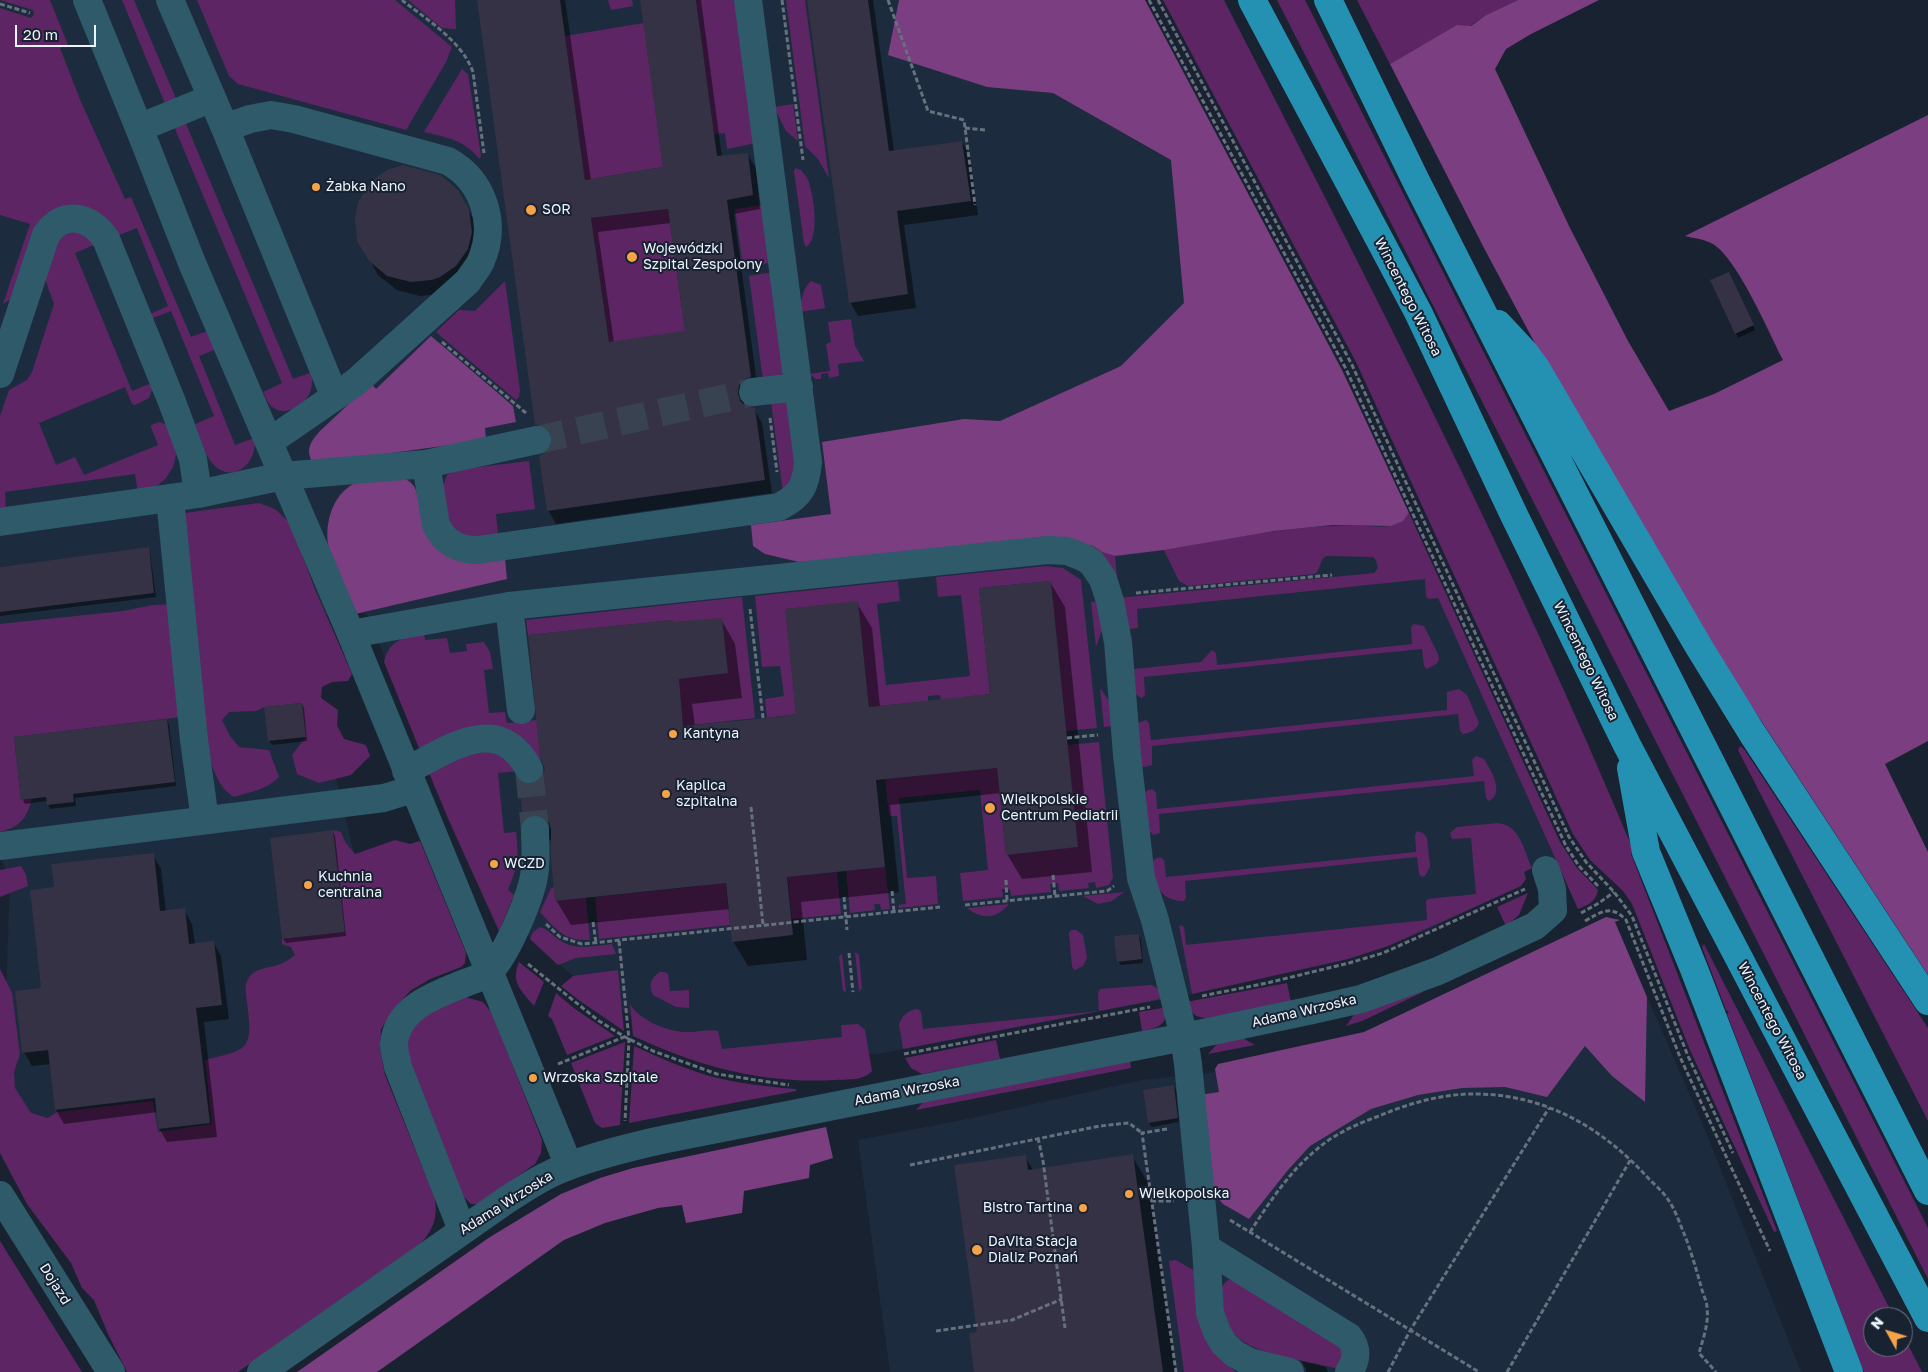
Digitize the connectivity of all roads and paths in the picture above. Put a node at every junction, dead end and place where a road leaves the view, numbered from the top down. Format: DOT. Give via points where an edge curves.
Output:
graph roads {
  1 [pos="86,0"];
  2 [pos="170,0"];
  3 [pos="402,0"];
  4 [pos="748,0"];
  5 [pos="782,0"];
  6 [pos="888,0"];
  7 [pos="1149,0"];
  8 [pos="1158,0"];
  9 [pos="1252,0"];
  10 [pos="1328,0"];
  11 [pos="0,4"];
  12 [pos="30,13"];
  13 [pos="212,98"];
  14 [pos="140,128"];
  15 [pos="225,128"];
  16 [pos="965,128"];
  17 [pos="985,130"];
  18 [pos="484,156"];
  19 [pos="803,160"];
  20 [pos="975,205"];
  21 [pos="1478,303"];
  22 [pos="9,315"];
  23 [pos="438,338"];
  24 [pos="0,374"];
  25 [pos="799,387"];
  26 [pos="760,392"];
  27 [pos="334,396"];
  28 [pos="526,413"];
  29 [pos="537,440"];
  30 [pos="269,442"];
  31 [pos="426,464"];
  32 [pos="283,476"];
  33 [pos="198,494"];
  34 [pos="170,498"];
  35 [pos="779,507"];
  36 [pos="0,522"];
  37 [pos="1332,575"];
  38 [pos="1108,595"];
  39 [pos="509,606"];
  40 [pos="750,607"];
  41 [pos="351,634"];
  42 [pos="522,710"];
  43 [pos="763,718"];
  44 [pos="1627,746"];
  45 [pos="529,769"];
  46 [pos="409,780"];
  47 [pos="751,807"];
  48 [pos="205,820"];
  49 [pos="535,830"];
  50 [pos="0,846"];
  51 [pos="1546,870"];
  52 [pos="1053,875"];
  53 [pos="1006,880"];
  54 [pos="1116,884"];
  55 [pos="1598,886"];
  56 [pos="1526,889"];
  57 [pos="892,891"];
  58 [pos="1614,892"];
  59 [pos="1055,896"];
  60 [pos="844,897"];
  61 [pos="1007,900"];
  62 [pos="965,905"];
  63 [pos="940,907"];
  64 [pos="1553,910"];
  65 [pos="894,912"];
  66 [pos="846,917"];
  67 [pos="543,920"];
  68 [pos="1585,921"];
  69 [pos="593,922"];
  70 [pos="763,925"];
  71 [pos="847,930"];
  72 [pos="619,941"];
  73 [pos="596,943"];
  74 [pos="849,952"];
  75 [pos="525,962"];
  76 [pos="488,973"];
  77 [pos="853,992"];
  78 [pos="1199,996"];
  79 [pos="1928,1001"];
  80 [pos="1158,1005"];
  81 [pos="625,1037"];
  82 [pos="1184,1037"];
  83 [pos="629,1039"];
  84 [pos="904,1054"];
  85 [pos="558,1064"];
  86 [pos="797,1086"];
  87 [pos="1549,1108"];
  88 [pos="624,1129"];
  89 [pos="1169,1129"];
  90 [pos="1142,1133"];
  91 [pos="1038,1138"];
  92 [pos="1734,1156"];
  93 [pos="1631,1159"];
  94 [pos="910,1165"];
  95 [pos="569,1166"];
  96 [pos="1928,1191"];
  97 [pos="0,1195"];
  98 [pos="1152,1201"];
  99 [pos="1201,1201"];
  100 [pos="462,1230"];
  101 [pos="1250,1232"];
  102 [pos="1206,1248"];
  103 [pos="1774,1257"];
  104 [pos="1062,1299"];
  105 [pos="1928,1318"];
  106 [pos="1065,1328"];
  107 [pos="1411,1329"];
  108 [pos="936,1331"];
  109 [pos="111,1372"];
  110 [pos="261,1372"];
  111 [pos="1176,1372"];
  112 [pos="1290,1372"];
  113 [pos="1349,1372"];
  114 [pos="1388,1372"];
  115 [pos="1479,1372"];
  116 [pos="1507,1372"];
  117 [pos="1716,1372"];
  118 [pos="1849,1372"];
  1 -- 14 [label="street"];
  2 -- 13 [label="street"];
  3 -- 18 [label="path" via="453,42 468,60"];
  4 -- 25 [label="street"];
  5 -- 19 [label="path"];
  6 -- 16 [label="path" via="928,111 964,120"];
  7 -- 55 [label="path" via="1346,369 1566,846"];
  8 -- 58 [label="path" via="1352,365 1569,837 1586,862"];
  9 -- 44 [label="main road, Wincentego Witosa" via="1418,312"];
  10 -- 21 [label="main road"];
  11 -- 12 [label="path"];
  13 -- 14 [label="street"];
  13 -- 15 [label="street"];
  14 -- 30 [label="street" via="192,263"];
  15 -- 27 [label="street"];
  15 -- 27 [label="street" via="271,115 448,161 465,173 483,199 487,240 480,262 468,281 356,382"];
  16 -- 17 [label="path"];
  16 -- 20 [label="path"];
  21 -- 79 [label="main road" via="1536,368 1694,639"];
  21 -- 96 [label="main road"];
  22 -- 24 [label="street"];
  22 -- 33 [label="street" via="48,231 73,218 88,221 98,228 106,239 172,402 193,459"];
  23 -- 28 [label="path"];
  25 -- 26 [label="street"];
  25 -- 35 [label="street" via="808,462 806,478 800,492"];
  26 -- 35 [label="path" via="780,494"];
  27 -- 30 [label="street"];
  29 -- 31 [label="street"];
  30 -- 32 [label="street"];
  31 -- 32 [label="street"];
  31 -- 35 [label="street" via="436,525 449,543 466,550"];
  32 -- 33 [label="street"];
  32 -- 41 [label="street"];
  33 -- 34 [label="street"];
  34 -- 36 [label="street"];
  34 -- 48 [label="street"];
  37 -- 38 [label="path"];
  38 -- 39 [label="street" via="1103,579 1092,563 1067,551 1048,550"];
  38 -- 82 [label="street" via="1118,642 1141,878 1156,920"];
  39 -- 41 [label="street"];
  39 -- 42 [label="street"];
  40 -- 43 [label="path"];
  41 -- 46 [label="street"];
  44 -- 105 [label="main road, Wincentego Witosa"];
  44 -- 118 [label="main road" via="1644,847"];
  45 -- 46 [label="street" via="514,749 501,740 484,737 468,740"];
  46 -- 48 [label="street" via="384,798"];
  46 -- 76 [label="street"];
  47 -- 70 [label="path"];
  48 -- 50 [label="street"];
  49 -- 76 [label="street" via="535,874 528,898 504,951"];
  51 -- 64 [label="street" via="1552,889"];
  52 -- 59 [label="path"];
  53 -- 61 [label="path"];
  54 -- 59 [label="path" via="1107,890"];
  56 -- 78 [label="path" via="1383,953 1267,983"];
  57 -- 65 [label="path"];
  58 -- 64 [label="path" via="1580,913"];
  58 -- 92 [label="path" via="1632,916 1688,1056"];
  59 -- 61 [label="path"];
  60 -- 66 [label="path"];
  61 -- 62 [label="path"];
  63 -- 65 [label="path"];
  64 -- 82 [label="street, Adama Wrzoska" via="1535,926 1395,988 1361,999"];
  65 -- 66 [label="path"];
  66 -- 70 [label="path"];
  66 -- 71 [label="path"];
  67 -- 73 [label="path" via="566,940"];
  68 -- 103 [label="path" via="1611,908 1626,920 1680,1056"];
  69 -- 73 [label="path"];
  70 -- 72 [label="path"];
  72 -- 73 [label="path"];
  72 -- 83 [label="path"];
  74 -- 77 [label="path"];
  75 -- 81 [label="path" via="584,1010"];
  76 -- 95 [label="street"];
  76 -- 100 [label="street" via="419,1004 404,1018 396,1033 394,1047 398,1067"];
  80 -- 84 [label="path"];
  81 -- 83 [label="path"];
  81 -- 85 [label="path"];
  82 -- 95 [label="street, Adama Wrzoska" via="676,1137"];
  82 -- 99 [label="street"];
  83 -- 86 [label="path" via="717,1074"];
  83 -- 88 [label="path"];
  87 -- 93 [label="path" via="1587,1125"];
  87 -- 101 [label="path" via="1515,1098 1477,1094 1431,1099 1350,1127 1316,1149 1292,1174"];
  87 -- 107 [label="path"];
  89 -- 90 [label="path"];
  90 -- 91 [label="path" via="1129,1123"];
  90 -- 98 [label="path"];
  91 -- 94 [label="path"];
  91 -- 104 [label="path"];
  93 -- 116 [label="path"];
  93 -- 117 [label="path" via="1668,1199 1688,1244 1707,1308 1700,1353"];
  95 -- 100 [label="street, Adama Wrzoska" via="534,1182"];
  97 -- 109 [label="street, Dojazd"];
  98 -- 99 [label="path"];
  98 -- 111 [label="path"];
  99 -- 101 [label="path"];
  99 -- 102 [label="street"];
  100 -- 110 [label="street, Adama Wrzoska"];
  101 -- 107 [label="path"];
  102 -- 112 [label="street" via="1210,1314 1224,1344 1250,1362"];
  102 -- 113 [label="street" via="1349,1337 1356,1354"];
  104 -- 106 [label="path"];
  104 -- 108 [label="path" via="1012,1320"];
  107 -- 114 [label="path"];
  107 -- 115 [label="path"];
}
